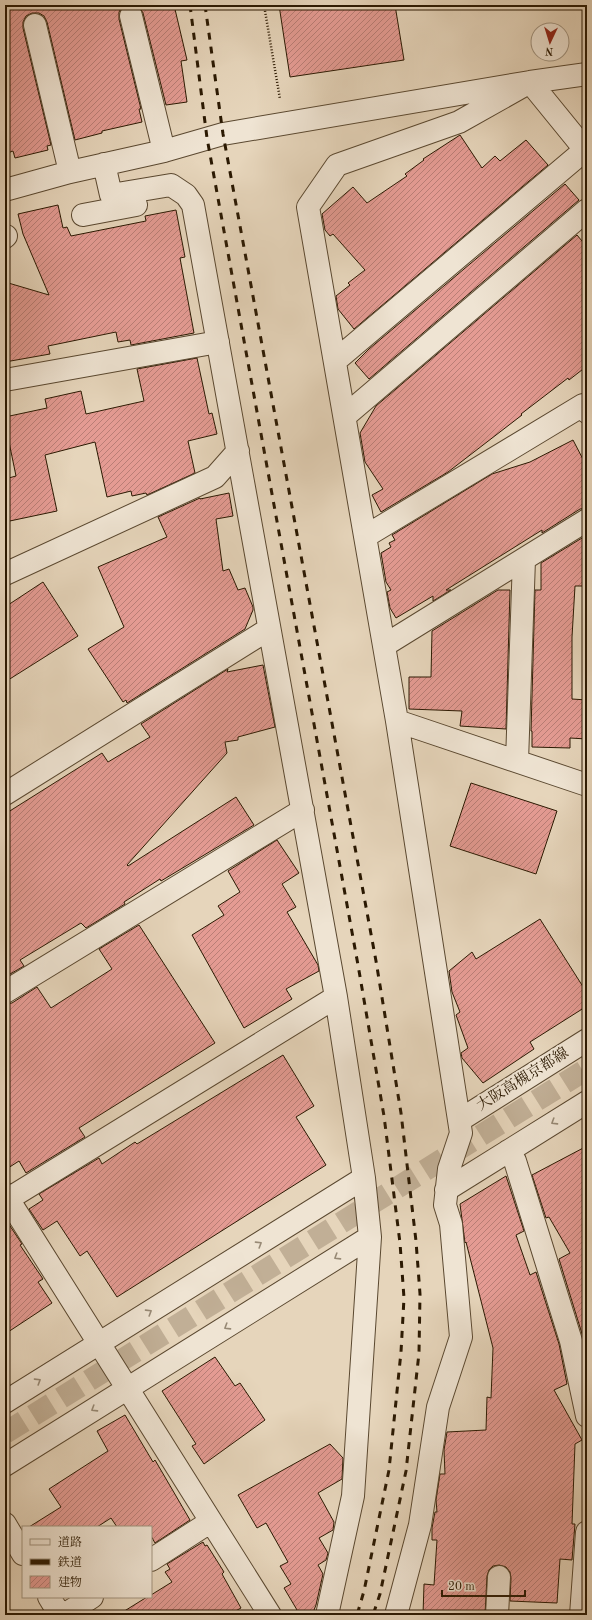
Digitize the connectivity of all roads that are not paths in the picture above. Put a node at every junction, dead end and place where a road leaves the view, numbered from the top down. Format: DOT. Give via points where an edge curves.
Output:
graph roads {
  1 [pos="131,16"];
  2 [pos="35,25"];
  3 [pos="587,74"];
  4 [pos="530,82"];
  5 [pos="164,151"];
  6 [pos="586,151"];
  7 [pos="104,164"];
  8 [pos="70,172"];
  9 [pos="5,190"];
  10 [pos="186,195"];
  11 [pos="587,210"];
  12 [pos="83,215"];
  13 [pos="218,342"];
  14 [pos="335,361"];
  15 [pos="5,380"];
  16 [pos="587,412"];
  17 [pos="345,416"];
  18 [pos="238,451"];
  19 [pos="587,520"];
  20 [pos="366,536"];
  21 [pos="524,559"];
  22 [pos="5,574"];
  23 [pos="269,629"];
  24 [pos="385,645"];
  25 [pos="397,721"];
  26 [pos="517,761"];
  27 [pos="587,785"];
  28 [pos="5,794"];
  29 [pos="303,810"];
  30 [pos="5,992"];
  31 [pos="336,997"];
  32 [pos="587,1040"];
  33 [pos="587,1102"];
  34 [pos="460,1120"];
  35 [pos="508,1151"];
  36 [pos="364,1178"];
  37 [pos="446,1190"];
  38 [pos="6,1198"];
  39 [pos="370,1237"];
  40 [pos="99,1343"];
  41 [pos="127,1389"];
  42 [pos="5,1402"];
  43 [pos="587,1416"];
  44 [pos="5,1465"];
  45 [pos="210,1522"];
  46 [pos="5,1524"];
  47 [pos="587,1532"];
  48 [pos="22,1552"];
  49 [pos="152,1559"];
  50 [pos="499,1577"];
  51 [pos="51,1598"];
  52 [pos="90,1598"];
  53 [pos="60,1615"];
  54 [pos="64,1615"];
  55 [pos="270,1615"];
  56 [pos="327,1615"];
  57 [pos="396,1615"];
  58 [pos="497,1615"];
  59 [pos="581,1615"];
  1 -- 5 [label="street"];
  2 -- 8 [label="street"];
  3 -- 4 [label="street"];
  4 -- 5 [label="street" via="223,134"];
  4 -- 6 [label="street"];
  4 -- 14 [label="street" via="458,122 337,166 308,207"];
  5 -- 7 [label="street"];
  6 -- 14 [label="street"];
  7 -- 8 [label="street"];
  7 -- 10 [label="street" via="111,195 171,185"];
  8 -- 9 [label="street"];
  10 -- 12 [label="street"];
  10 -- 13 [label="street" via="193,205"];
  11 -- 17 [label="street"];
  13 -- 15 [label="street"];
  13 -- 18 [label="street"];
  14 -- 17 [label="street"];
  16 -- 20 [label="street" via="583,405"];
  17 -- 20 [label="street"];
  18 -- 22 [label="street" via="215,477"];
  18 -- 23 [label="street"];
  19 -- 21 [label="street"];
  20 -- 24 [label="street"];
  21 -- 24 [label="street"];
  21 -- 26 [label="street"];
  23 -- 28 [label="street"];
  23 -- 29 [label="street"];
  24 -- 25 [label="street"];
  25 -- 26 [label="street"];
  25 -- 34 [label="street"];
  26 -- 27 [label="street"];
  29 -- 30 [label="street"];
  29 -- 31 [label="street"];
  31 -- 36 [label="street"];
  31 -- 38 [label="street"];
  32 -- 34 [label="street, 大阪高槻京都線"];
  33 -- 35 [label="street, one-way"];
  34 -- 37 [label="street" via="460,1133 449,1169"];
  35 -- 37 [label="street"];
  35 -- 43 [label="street" via="514,1161 571,1341"];
  36 -- 39 [label="street"];
  40 -- 36 [label="street, one-way"];
  37 -- 57 [label="street" via="445,1205 452,1224 461,1337 438,1407 420,1525"];
  38 -- 40 [label="street"];
  39 -- 41 [label="street, one-way"];
  39 -- 56 [label="street" via="353,1496"];
  40 -- 41 [label="street"];
  42 -- 40 [label="street, one-way"];
  41 -- 44 [label="street, one-way"];
  41 -- 45 [label="street"];
  45 -- 49 [label="street"];
  45 -- 55 [label="street"];
  46 -- 48 [label="street"];
  47 -- 59 [label="street"];
  50 -- 58 [label="street"];
  51 -- 53 [label="street"];
  52 -- 54 [label="street"];
}
